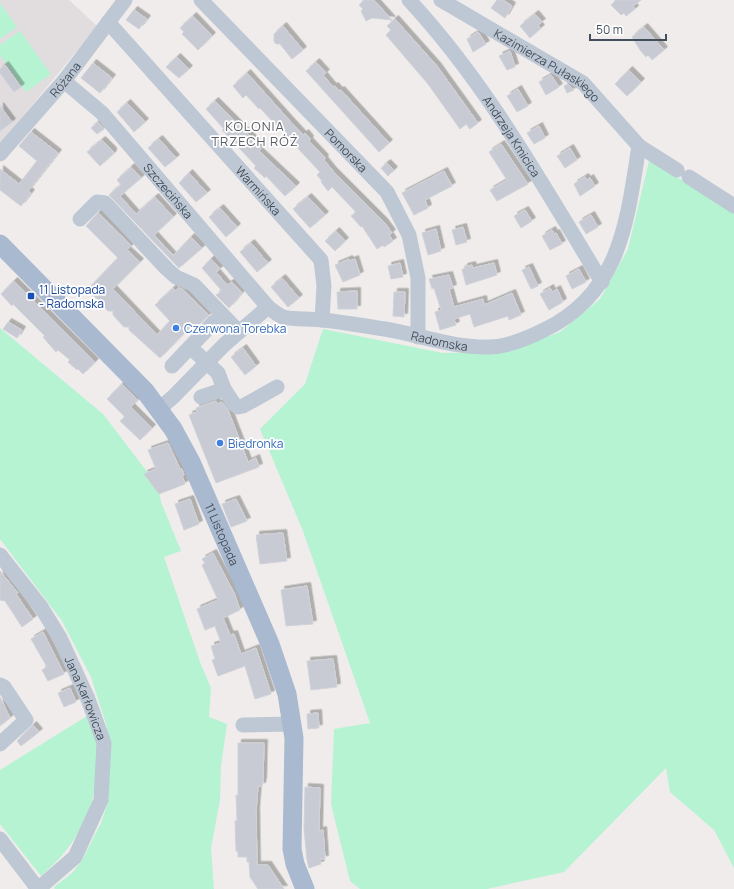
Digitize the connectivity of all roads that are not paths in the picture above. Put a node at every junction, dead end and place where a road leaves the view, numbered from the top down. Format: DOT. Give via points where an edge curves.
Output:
graph roads {
  1 [pos="125,0"];
  2 [pos="202,0"];
  3 [pos="409,0"];
  4 [pos="441,0"];
  5 [pos="108,22"];
  6 [pos="64,81"];
  7 [pos="639,146"];
  8 [pos="0,154"];
  9 [pos="734,206"];
  10 [pos="80,219"];
  11 [pos="0,244"];
  12 [pos="602,282"];
  13 [pos="268,307"];
  14 [pos="322,320"];
  15 [pos="214,322"];
  16 [pos="239,332"];
  17 [pos="418,336"];
  18 [pos="190,346"];
  19 [pos="208,362"];
  20 [pos="172,366"];
  21 [pos="277,387"];
  22 [pos="224,389"];
  23 [pos="201,397"];
  24 [pos="159,409"];
  25 [pos="0,555"];
  26 [pos="0,685"];
  27 [pos="293,724"];
  28 [pos="243,725"];
  29 [pos="0,744"];
  30 [pos="0,839"];
  31 [pos="38,889"];
  32 [pos="304,889"];
  1 -- 5 [label="street, Różana"];
  2 -- 17 [label="street, Pomorska" via="387,192 408,235 418,278"];
  3 -- 12 [label="street, Andrzeja Kmicica" via="430,22 503,120"];
  4 -- 7 [label="street, Kazimierza Pułaskiego" via="583,83"];
  5 -- 6 [label="street, Różana"];
  5 -- 14 [label="street, Warmińska" via="321,260 324,286"];
  6 -- 8 [label="street, Różana"];
  6 -- 13 [label="street, Szczecińska" via="102,113"];
  7 -- 9 [label="street, Kazimierza Pułaskiego"];
  7 -- 12 [label="street, Radomska" via="623,238"];
  10 -- 16 [label="street" via="97,202 105,203 167,269 176,277 194,285"];
  11 -- 24 [label="main road, 11 Listopada" via="131,376"];
  12 -- 17 [label="street, Radomska" via="583,304 561,321 526,339 491,347 451,345"];
  13 -- 14 [label="street, Radomska" via="283,317"];
  13 -- 16 [label="street"];
  14 -- 17 [label="street, Radomska"];
  15 -- 18 [label="street"];
  16 -- 19 [label="street"];
  18 -- 19 [label="street"];
  18 -- 20 [label="street"];
  19 -- 22 [label="street" via="218,373"];
  19 -- 24 [label="street"];
  21 -- 22 [label="street" via="238,407"];
  22 -- 23 [label="street"];
  24 -- 27 [label="main road, 11 Listopada" via="191,462 270,644 287,694"];
  25 -- 31 [label="street, Jana Karłowicza" via="41,607 60,638 88,699 104,743 101,800 75,858"];
  26 -- 29 [label="street" via="4,687 26,720"];
  27 -- 28 [label="street"];
  27 -- 32 [label="main road, 11 Listopada" via="291,836 295,864"];
  30 -- 31 [label="street"];
}
